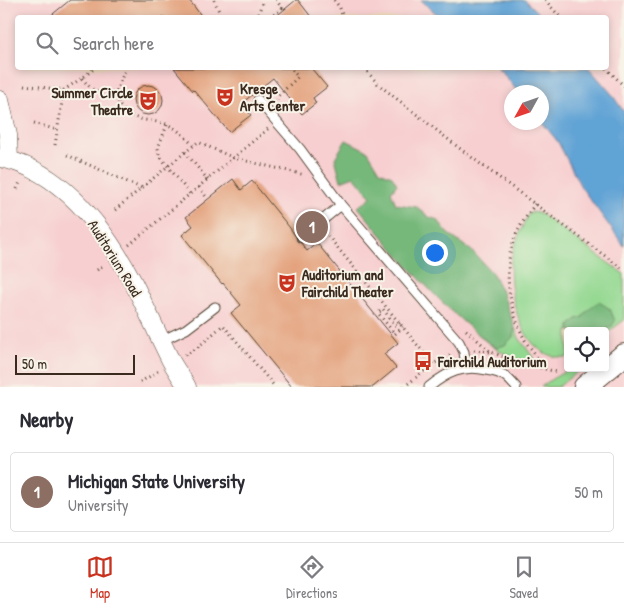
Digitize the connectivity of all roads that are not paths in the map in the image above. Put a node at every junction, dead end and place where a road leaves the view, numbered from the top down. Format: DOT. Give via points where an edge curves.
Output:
graph roads {
  1 [pos="0,100"];
  2 [pos="258,100"];
  3 [pos="5,159"];
  4 [pos="341,205"];
  5 [pos="302,237"];
  6 [pos="215,307"];
  7 [pos="161,341"];
  8 [pos="624,355"];
  9 [pos="466,367"];
  10 [pos="187,387"];
  11 [pos="429,387"];
  12 [pos="516,387"];
  13 [pos="584,387"];
  1 -- 3 [label="street, Auditorium Road" via="8,134"];
  2 -- 4 [label="lane" via="300,149"];
  3 -- 7 [label="street, Auditorium Road" via="27,166 49,179 84,210 117,254"];
  4 -- 5 [label="lane"];
  4 -- 9 [label="lane" via="459,342"];
  6 -- 7 [label="lane" via="186,329"];
  7 -- 10 [label="street, Auditorium Road"];
  8 -- 13 [label="street"];
  9 -- 11 [label="lane" via="441,377"];
  9 -- 12 [label="lane" via="495,372 505,376"];
}
